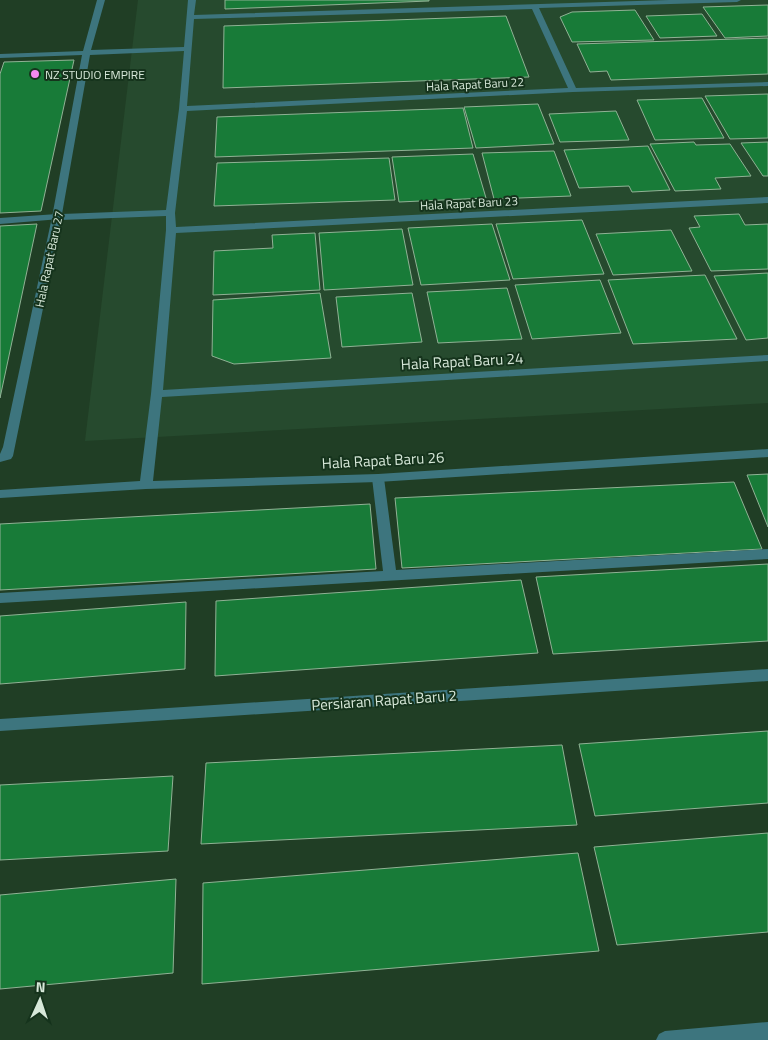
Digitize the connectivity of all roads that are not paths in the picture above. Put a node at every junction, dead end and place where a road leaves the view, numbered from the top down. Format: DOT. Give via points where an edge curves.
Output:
graph roads {
  1 [pos="100,0"];
  2 [pos="192,0"];
  3 [pos="737,0"];
  4 [pos="535,7"];
  5 [pos="191,17"];
  6 [pos="188,49"];
  7 [pos="86,54"];
  8 [pos="0,56"];
  9 [pos="768,84"];
  10 [pos="573,90"];
  11 [pos="182,108"];
  12 [pos="768,200"];
  13 [pos="170,213"];
  14 [pos="57,217"];
  15 [pos="0,221"];
  16 [pos="170,230"];
  17 [pos="768,358"];
  18 [pos="157,394"];
  19 [pos="768,453"];
  20 [pos="0,458"];
  21 [pos="378,478"];
  22 [pos="146,485"];
  23 [pos="0,494"];
  24 [pos="768,554"];
  25 [pos="390,576"];
  26 [pos="0,598"];
  27 [pos="768,676"];
  28 [pos="0,725"];
  29 [pos="768,1031"];
  30 [pos="665,1040"];
  1 -- 7 [label="street, Hala Rapat Baru 27"];
  2 -- 5 [label="street"];
  3 -- 4 [label="street"];
  4 -- 5 [label="street"];
  4 -- 10 [label="street"];
  5 -- 6 [label="street"];
  6 -- 7 [label="street"];
  6 -- 11 [label="street"];
  7 -- 8 [label="street"];
  7 -- 14 [label="street, Hala Rapat Baru 27"];
  9 -- 10 [label="street, Hala Rapat Baru 22"];
  10 -- 11 [label="street, Hala Rapat Baru 22"];
  11 -- 13 [label="street"];
  12 -- 16 [label="street, Hala Rapat Baru 23"];
  13 -- 14 [label="street"];
  13 -- 16 [label="street"];
  14 -- 15 [label="street"];
  14 -- 20 [label="street, Hala Rapat Baru 27" via="10,447 7,456"];
  16 -- 18 [label="street"];
  17 -- 18 [label="street, Hala Rapat Baru 24"];
  18 -- 22 [label="street"];
  19 -- 21 [label="street, Hala Rapat Baru 26"];
  21 -- 22 [label="street, Hala Rapat Baru 26"];
  21 -- 25 [label="street"];
  22 -- 23 [label="street, Hala Rapat Baru 26"];
  24 -- 25 [label="street"];
  25 -- 26 [label="street"];
  27 -- 28 [label="street, Persiaran Rapat Baru 2"];
  29 -- 30 [label="street"];
}
